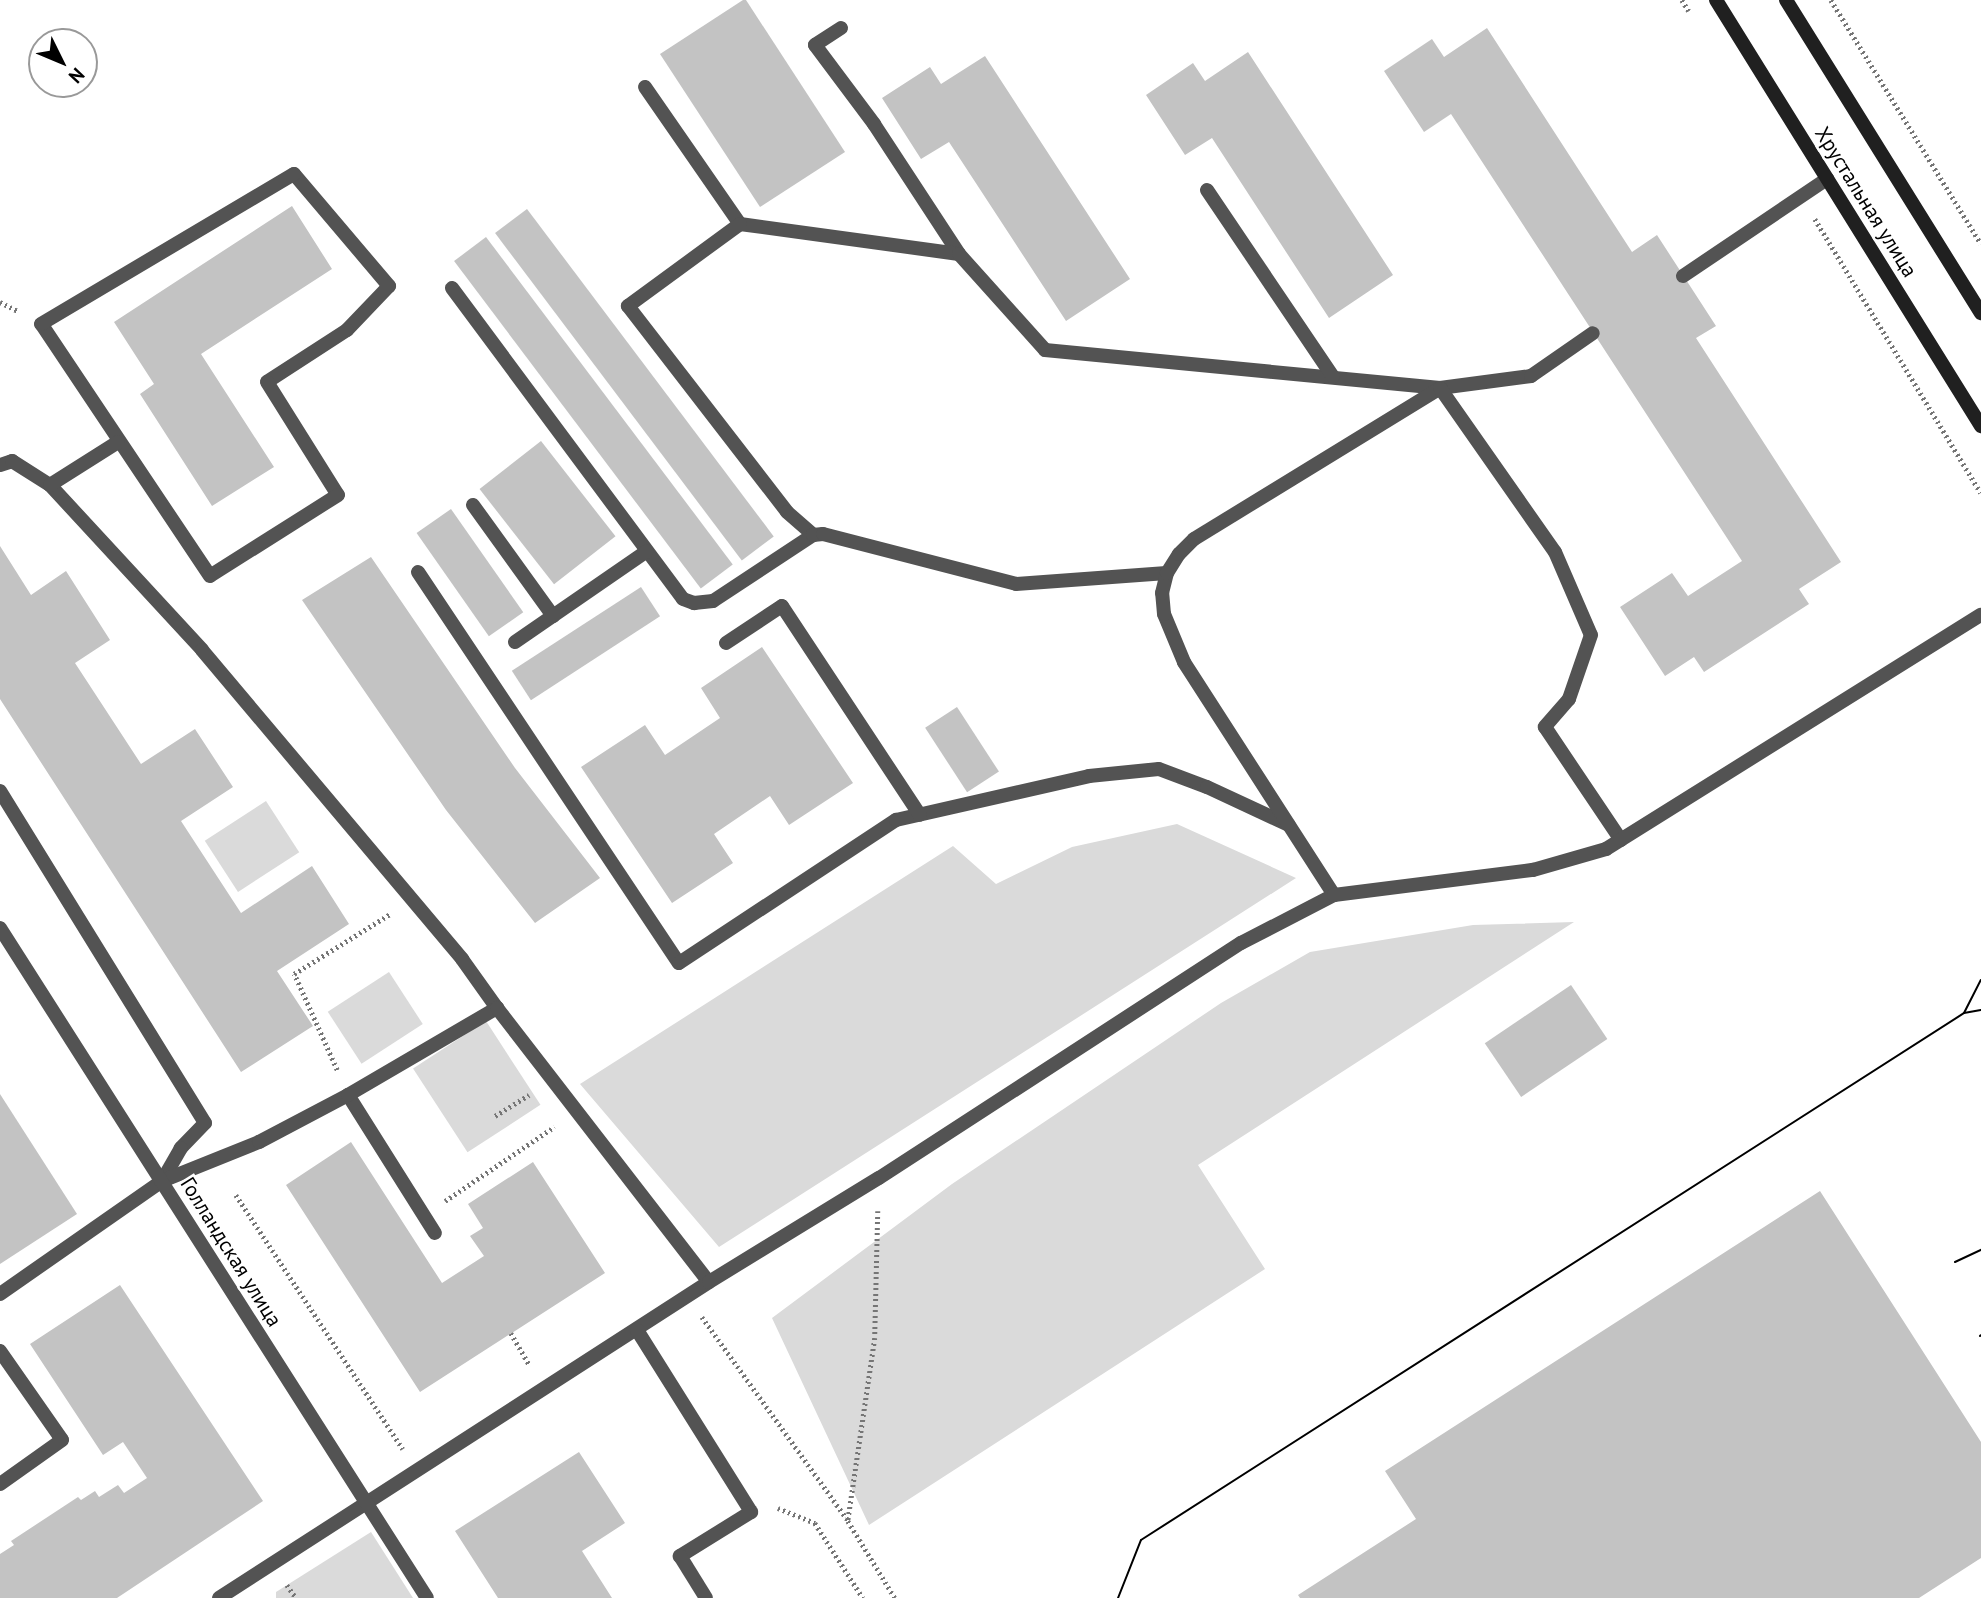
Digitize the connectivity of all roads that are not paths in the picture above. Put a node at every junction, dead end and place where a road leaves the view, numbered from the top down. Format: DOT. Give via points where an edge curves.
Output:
graph roads {
  1 [pos="1716,0"];
  2 [pos="1786,0"];
  3 [pos="841,28"];
  4 [pos="645,87"];
  5 [pos="1827,179"];
  6 [pos="1207,190"];
  7 [pos="740,224"];
  8 [pos="959,254"];
  9 [pos="1684,276"];
  10 [pos="452,288"];
  11 [pos="1981,313"];
  12 [pos="1593,333"];
  13 [pos="1333,377"];
  14 [pos="1440,388"];
  15 [pos="1981,426"];
  16 [pos="118,442"];
  17 [pos="0,466"];
  18 [pos="50,485"];
  19 [pos="473,505"];
  20 [pos="813,535"];
  21 [pos="648,551"];
  22 [pos="418,572"];
  23 [pos="1167,573"];
  24 [pos="1981,615"];
  25 [pos="553,616"];
  26 [pos="515,642"];
  27 [pos="726,643"];
  28 [pos="0,791"];
  29 [pos="920,816"];
  30 [pos="1290,825"];
  31 [pos="1621,840"];
  32 [pos="1334,895"];
  33 [pos="0,928"];
  34 [pos="497,1008"];
  35 [pos="348,1095"];
  36 [pos="162,1181"];
  37 [pos="435,1233"];
  38 [pos="709,1282"];
  39 [pos="0,1294"];
  40 [pos="637,1329"];
  41 [pos="0,1351"];
  42 [pos="0,1484"];
  43 [pos="366,1503"];
  44 [pos="219,1598"];
  45 [pos="427,1598"];
  46 [pos="706,1598"];
  1 -- 5 [label="main road, Хрустальная улица"];
  2 -- 11 [label="main road, Хрустальная улица"];
  3 -- 8 [label="street" via="815,45 874,124"];
  4 -- 7 [label="street"];
  5 -- 9 [label="street"];
  5 -- 15 [label="main road, Хрустальная улица"];
  6 -- 13 [label="street"];
  7 -- 8 [label="street"];
  7 -- 20 [label="street" via="628,306 787,512"];
  8 -- 13 [label="street" via="1045,350"];
  10 -- 21 [label="street"];
  12 -- 14 [label="street" via="1531,376"];
  13 -- 14 [label="street"];
  14 -- 23 [label="street" via="1194,539"];
  14 -- 31 [label="street" via="1555,552 1591,635 1569,699 1545,727"];
  16 -- 16 [label="street" via="41,324 294,174 389,286 347,330 267,382 338,495 210,576"];
  16 -- 18 [label="street"];
  17 -- 18 [label="street" via="12,461"];
  18 -- 34 [label="street" via="202,650 462,959"];
  19 -- 25 [label="street"];
  20 -- 21 [label="street" via="726,595 704,603 683,599"];
  20 -- 23 [label="street" via="1016,584"];
  21 -- 25 [label="street"];
  22 -- 29 [label="street" via="679,963 896,820"];
  23 -- 30 [label="street" via="1162,593 1164,614 1184,662"];
  24 -- 31 [label="street"];
  25 -- 26 [label="street"];
  27 -- 29 [label="street" via="782,606"];
  28 -- 36 [label="street" via="205,1123 181,1148"];
  29 -- 30 [label="street" via="1089,776 1159,769"];
  30 -- 32 [label="street"];
  31 -- 32 [label="street" via="1606,849 1533,870"];
  32 -- 38 [label="street" via="1241,943 879,1178"];
  33 -- 36 [label="street, Голландская улица"];
  34 -- 35 [label="street"];
  34 -- 38 [label="street"];
  35 -- 36 [label="street" via="259,1142"];
  35 -- 37 [label="street"];
  36 -- 39 [label="street"];
  36 -- 43 [label="street, Голландская улица"];
  38 -- 40 [label="street"];
  40 -- 43 [label="street"];
  40 -- 46 [label="street" via="751,1512 680,1556"];
  41 -- 42 [label="street" via="62,1440"];
  43 -- 44 [label="street"];
  43 -- 45 [label="street, Голландская улица"];
}
